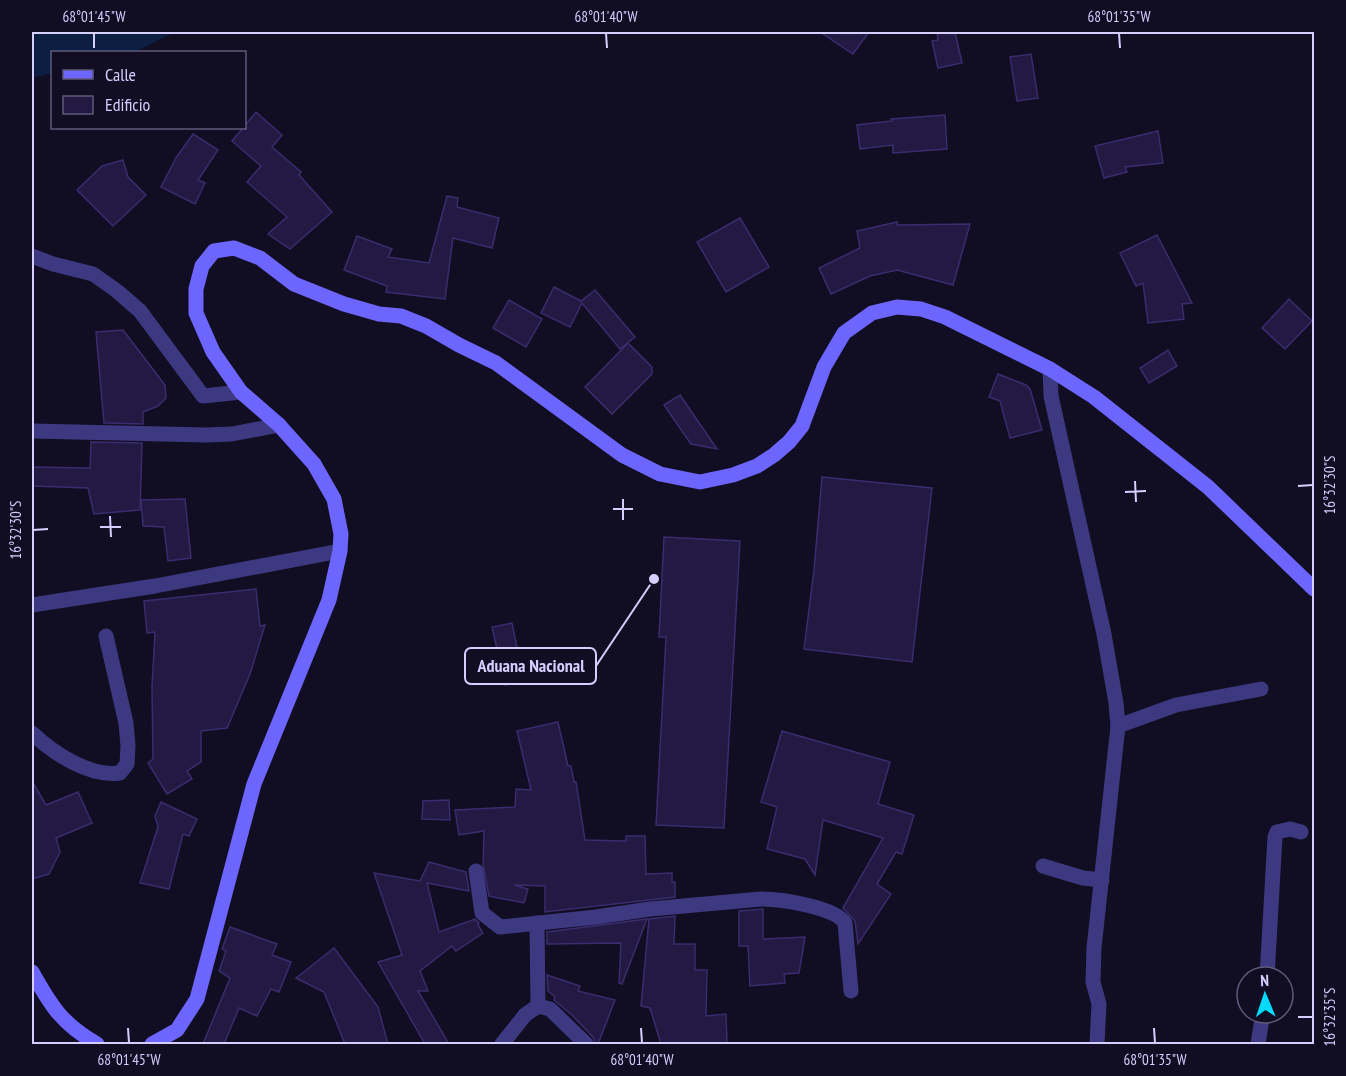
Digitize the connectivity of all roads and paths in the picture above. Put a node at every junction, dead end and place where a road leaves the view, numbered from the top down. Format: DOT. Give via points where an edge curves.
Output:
graph roads {
  1 [pos="32,256"];
  2 [pos="1050,369"];
  3 [pos="242,392"];
  4 [pos="279,426"];
  5 [pos="32,431"];
  6 [pos="340,551"];
  7 [pos="1314,589"];
  8 [pos="32,605"];
  9 [pos="106,636"];
  10 [pos="1261,689"];
  11 [pos="1118,726"];
  12 [pos="32,734"];
  13 [pos="1301,832"];
  14 [pos="1043,866"];
  15 [pos="476,871"];
  16 [pos="1102,880"];
  17 [pos="537,923"];
  18 [pos="1268,965"];
  19 [pos="32,972"];
  20 [pos="851,990"];
  21 [pos="538,1006"];
  22 [pos="1261,1025"];
  23 [pos="97,1044"];
  24 [pos="152,1044"];
  25 [pos="502,1044"];
  26 [pos="586,1044"];
  27 [pos="1097,1044"];
  28 [pos="1258,1044"];
  1 -- 3 [label="street" via="93,274 117,291 140,311 203,396"];
  2 -- 3 [label="main road" via="921,309 872,313 844,333 824,367 802,426 789,442 757,466 700,482 660,474 622,455 496,363 426,326 334,300 294,284 260,258 234,248 214,251 202,266 196,313 213,352"];
  2 -- 7 [label="main road" via="1094,397 1208,487"];
  2 -- 11 [label="street" via="1051,396 1104,634"];
  3 -- 4 [label="main road"];
  4 -- 5 [label="street" via="206,435"];
  4 -- 6 [label="main road" via="314,464 334,499"];
  6 -- 8 [label="street"];
  6 -- 24 [label="main road" via="329,600 254,784 196,999 177,1030"];
  9 -- 12 [label="street" via="126,723 127,764 120,773 96,771 45,746"];
  10 -- 11 [label="street" via="1176,705"];
  11 -- 16 [label="street"];
  13 -- 18 [label="street" via="1290,829 1275,837"];
  14 -- 16 [label="street"];
  15 -- 17 [label="street" via="482,914 500,927"];
  16 -- 27 [label="street" via="1093,982 1098,1004"];
  17 -- 20 [label="street" via="761,899 803,905 836,914 844,923"];
  17 -- 21 [label="street"];
  19 -- 23 [label="main road" via="52,1007 75,1031"];
  21 -- 25 [label="street" via="525,1015"];
  21 -- 26 [label="street" via="550,1009"];
  22 -- 28 [label="street"];
}
